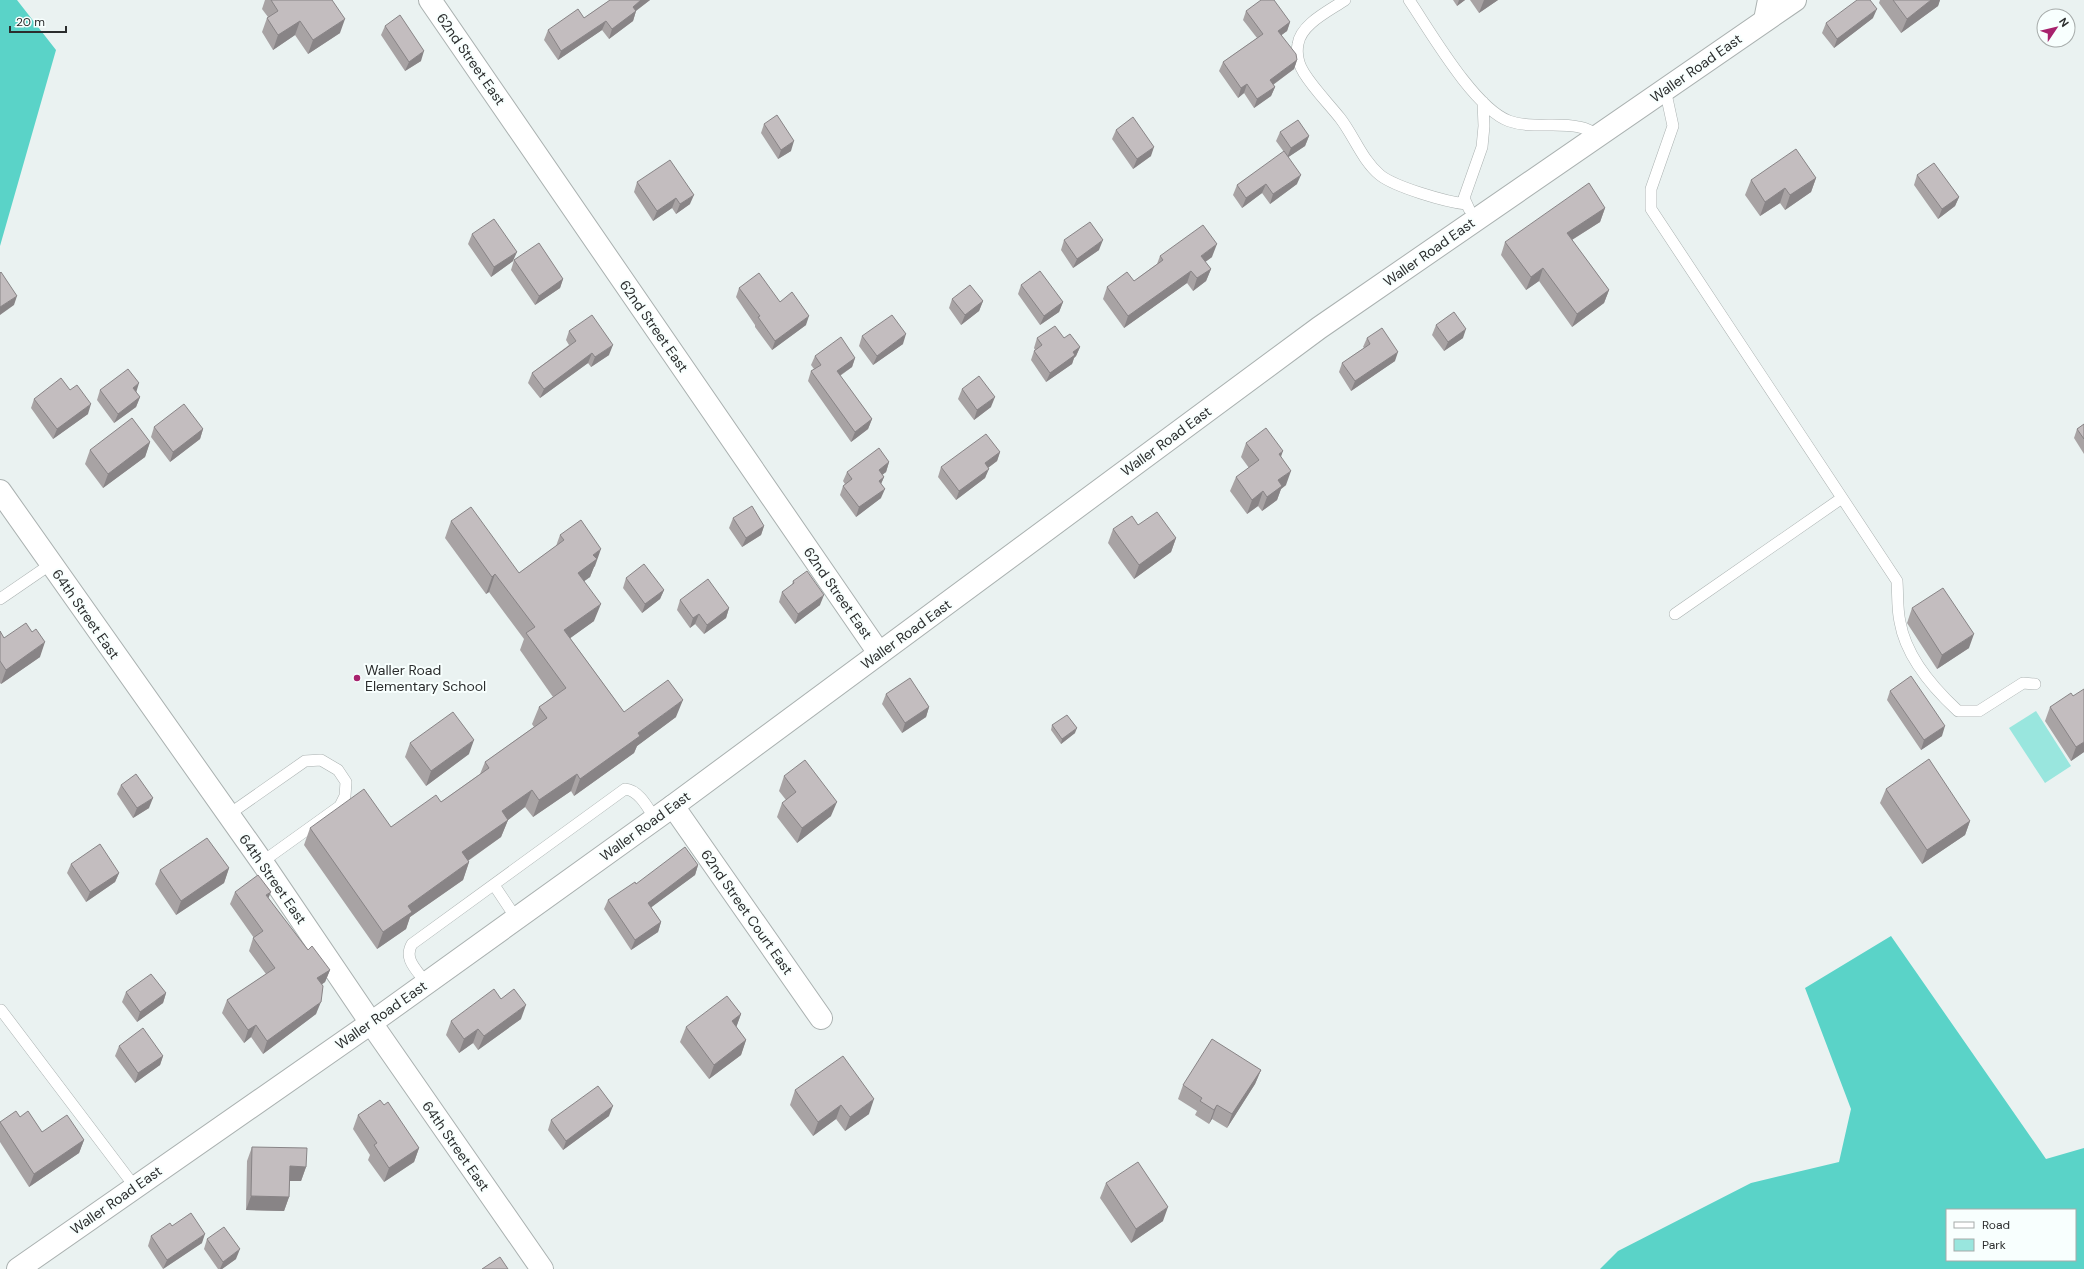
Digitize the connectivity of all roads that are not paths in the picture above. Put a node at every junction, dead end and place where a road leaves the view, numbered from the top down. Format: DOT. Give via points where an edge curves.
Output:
graph roads {
  1 [pos="430,0"];
  2 [pos="1345,0"];
  3 [pos="1409,0"];
  4 [pos="1795,0"];
  5 [pos="1767,10"];
  6 [pos="1665,89"];
  7 [pos="1483,102"];
  8 [pos="1599,135"];
  9 [pos="1470,212"];
  10 [pos="0,491"];
  11 [pos="1842,498"];
  12 [pos="51,564"];
  13 [pos="0,599"];
  14 [pos="1675,614"];
  15 [pos="879,652"];
  16 [pos="2035,684"];
  17 [pos="664,812"];
  18 [pos="228,815"];
  19 [pos="262,862"];
  20 [pos="494,885"];
  21 [pos="516,918"];
  22 [pos="426,983"];
  23 [pos="1,1010"];
  24 [pos="821,1018"];
  25 [pos="370,1023"];
  26 [pos="135,1187"];
  27 [pos="18,1269"];
  28 [pos="542,1269"];
  1 -- 15 [label="street, 62nd Street East"];
  2 -- 9 [label="lane" via="1309,25 1301,34 1297,54 1303,73 1341,119 1370,164 1381,176 1454,203"];
  3 -- 7 [label="lane" via="1466,82"];
  4 -- 5 [label="street, Waller Road East"];
  5 -- 6 [label="street, Waller Road East"];
  6 -- 8 [label="street, Waller Road East"];
  6 -- 11 [label="lane" via="1673,126 1651,189 1651,209"];
  7 -- 8 [label="lane" via="1508,121 1579,127"];
  7 -- 9 [label="lane" via="1482,147 1464,198"];
  8 -- 9 [label="street, Waller Road East"];
  9 -- 15 [label="street, Waller Road East" via="1319,328"];
  10 -- 12 [label="street, 64th Street East"];
  11 -- 14 [label="lane"];
  11 -- 16 [label="lane" via="1897,582 1900,622 1911,654 1936,692 1958,711 1978,711 2023,683"];
  12 -- 13 [label="lane"];
  12 -- 18 [label="street, 64th Street East"];
  15 -- 17 [label="street, Waller Road East"];
  17 -- 20 [label="lane" via="632,789 625,789"];
  17 -- 21 [label="street, Waller Road East"];
  17 -- 24 [label="street, 62nd Street Court East"];
  18 -- 19 [label="street, 64th Street East"];
  18 -- 19 [label="lane" via="305,761 321,760 338,770 346,782 345,796 340,806"];
  19 -- 25 [label="street, 64th Street East"];
  20 -- 21 [label="lane"];
  20 -- 22 [label="lane" via="412,944 408,952 409,958"];
  21 -- 22 [label="street, Waller Road East"];
  22 -- 25 [label="street, Waller Road East"];
  23 -- 26 [label="lane"];
  25 -- 26 [label="street, Waller Road East"];
  25 -- 28 [label="street, 64th Street East"];
  26 -- 27 [label="street, Waller Road East"];
}
